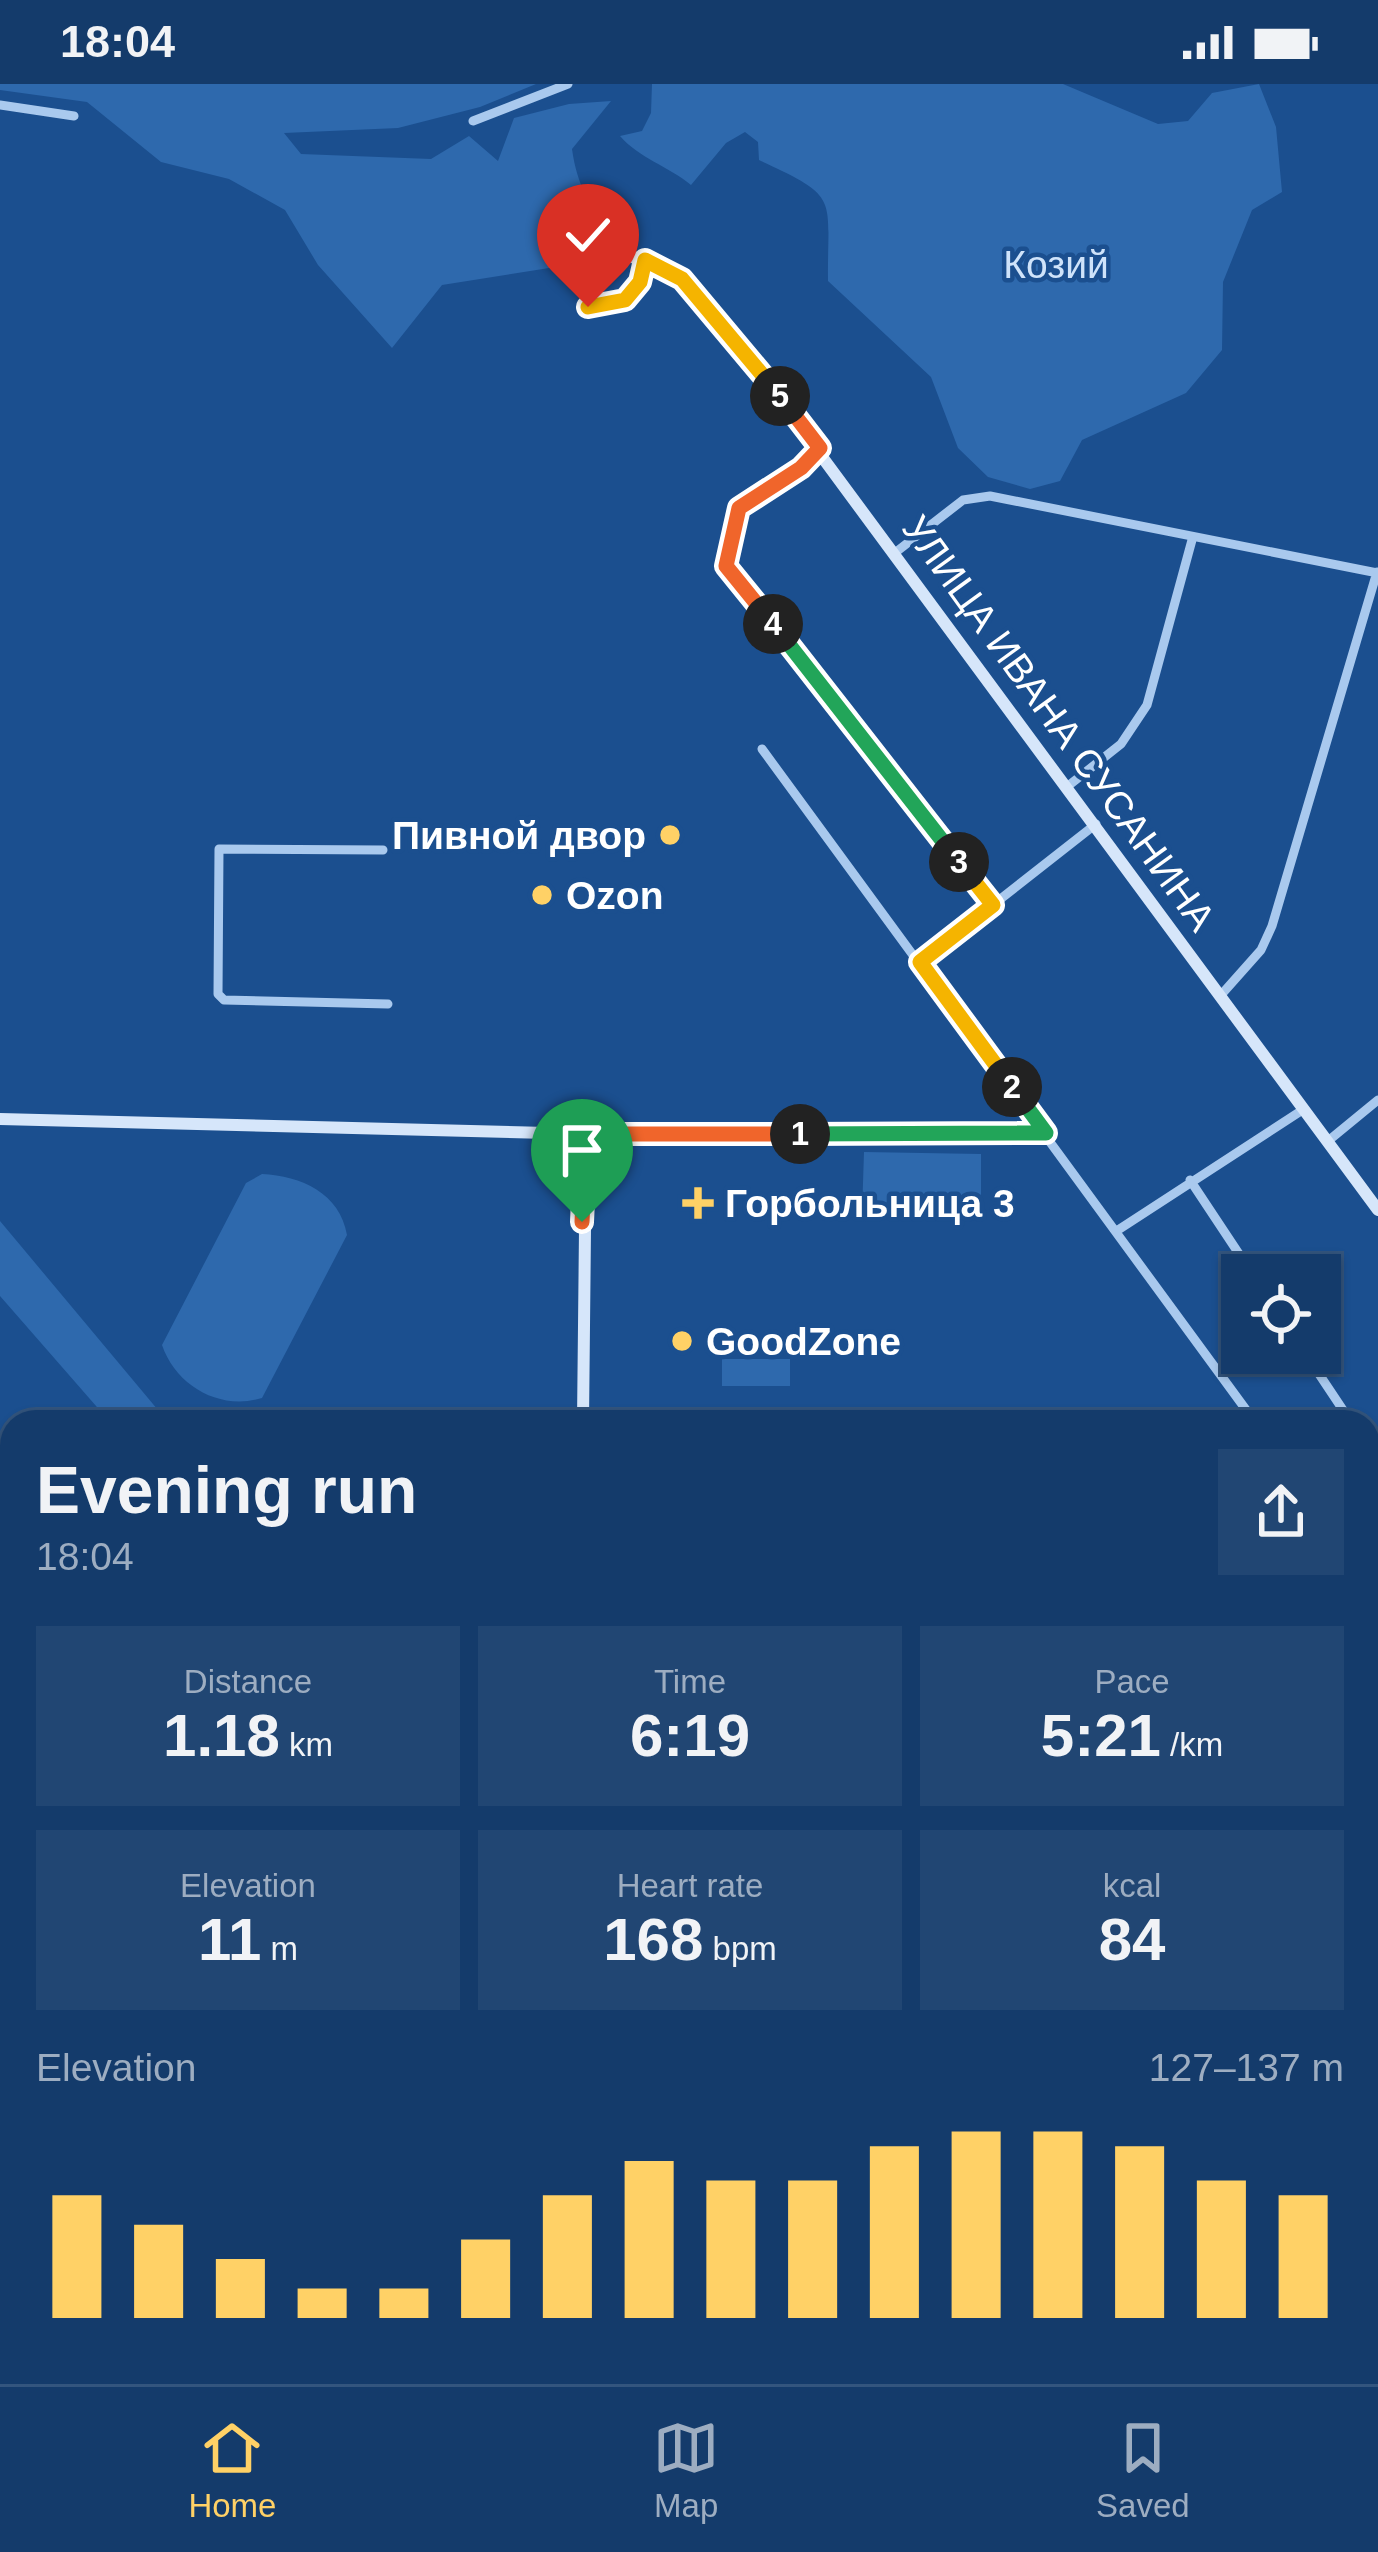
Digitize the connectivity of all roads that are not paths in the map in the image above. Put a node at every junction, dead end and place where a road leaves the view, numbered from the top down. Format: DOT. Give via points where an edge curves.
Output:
graph roads {
  1 [pos="568,84"];
  2 [pos="0,105"];
  3 [pos="74,116"];
  4 [pos="473,121"];
  5 [pos="645,260"];
  6 [pos="820,448"];
  7 [pos="1192,540"];
  8 [pos="896,552"];
  9 [pos="1377,573"];
  10 [pos="762,748"];
  11 [pos="1068,786"];
  12 [pos="1096,824"];
  13 [pos="383,850"];
  14 [pos="993,905"];
  15 [pos="920,962"];
  16 [pos="1221,994"];
  17 [pos="388,1004"];
  18 [pos="1378,1100"];
  19 [pos="1304,1109"];
  20 [pos="0,1119"];
  21 [pos="1046,1133"];
  22 [pos="586,1134"];
  23 [pos="1328,1141"];
  24 [pos="1190,1180"];
  25 [pos="1378,1210"];
  26 [pos="1118,1230"];
  27 [pos="1239,1254"];
  28 [pos="1319,1374"];
  29 [pos="583,1410"];
  30 [pos="1246,1410"];
  31 [pos="1344,1410"];
  1 -- 4 [label="street"];
  2 -- 3 [label="street"];
  5 -- 5 [label="street" via="625,300 588,307 592,264"];
  5 -- 6 [label="street, УЛИЦА ИВАНА СУСАНИНА" via="682,279"];
  6 -- 8 [label="street, УЛИЦА ИВАНА СУСАНИНА"];
  6 -- 14 [label="street" via="739,508 726,566"];
  7 -- 8 [label="street" via="990,496 963,500"];
  7 -- 9 [label="street"];
  7 -- 11 [label="street" via="1147,705 1120,744"];
  8 -- 11 [label="street, УЛИЦА ИВАНА СУСАНИНА"];
  9 -- 16 [label="street" via="1272,926"];
  10 -- 15 [label="street"];
  11 -- 12 [label="street, УЛИЦА ИВАНА СУСАНИНА"];
  12 -- 14 [label="street"];
  12 -- 16 [label="street, УЛИЦА ИВАНА СУСАНИНА"];
  13 -- 17 [label="street" via="219,849 218,994"];
  14 -- 15 [label="street"];
  15 -- 21 [label="street"];
  16 -- 19 [label="street, УЛИЦА ИВАНА СУСАНИНА"];
  18 -- 23 [label="street"];
  19 -- 23 [label="street, УЛИЦА ИВАНА СУСАНИНА"];
  19 -- 24 [label="street"];
  20 -- 22 [label="street"];
  21 -- 22 [label="street"];
  21 -- 26 [label="street"];
  22 -- 29 [label="street"];
  23 -- 25 [label="street, УЛИЦА ИВАНА СУСАНИНА"];
  24 -- 26 [label="street"];
  24 -- 27 [label="street"];
  26 -- 30 [label="street"];
  28 -- 31 [label="street"];
}
